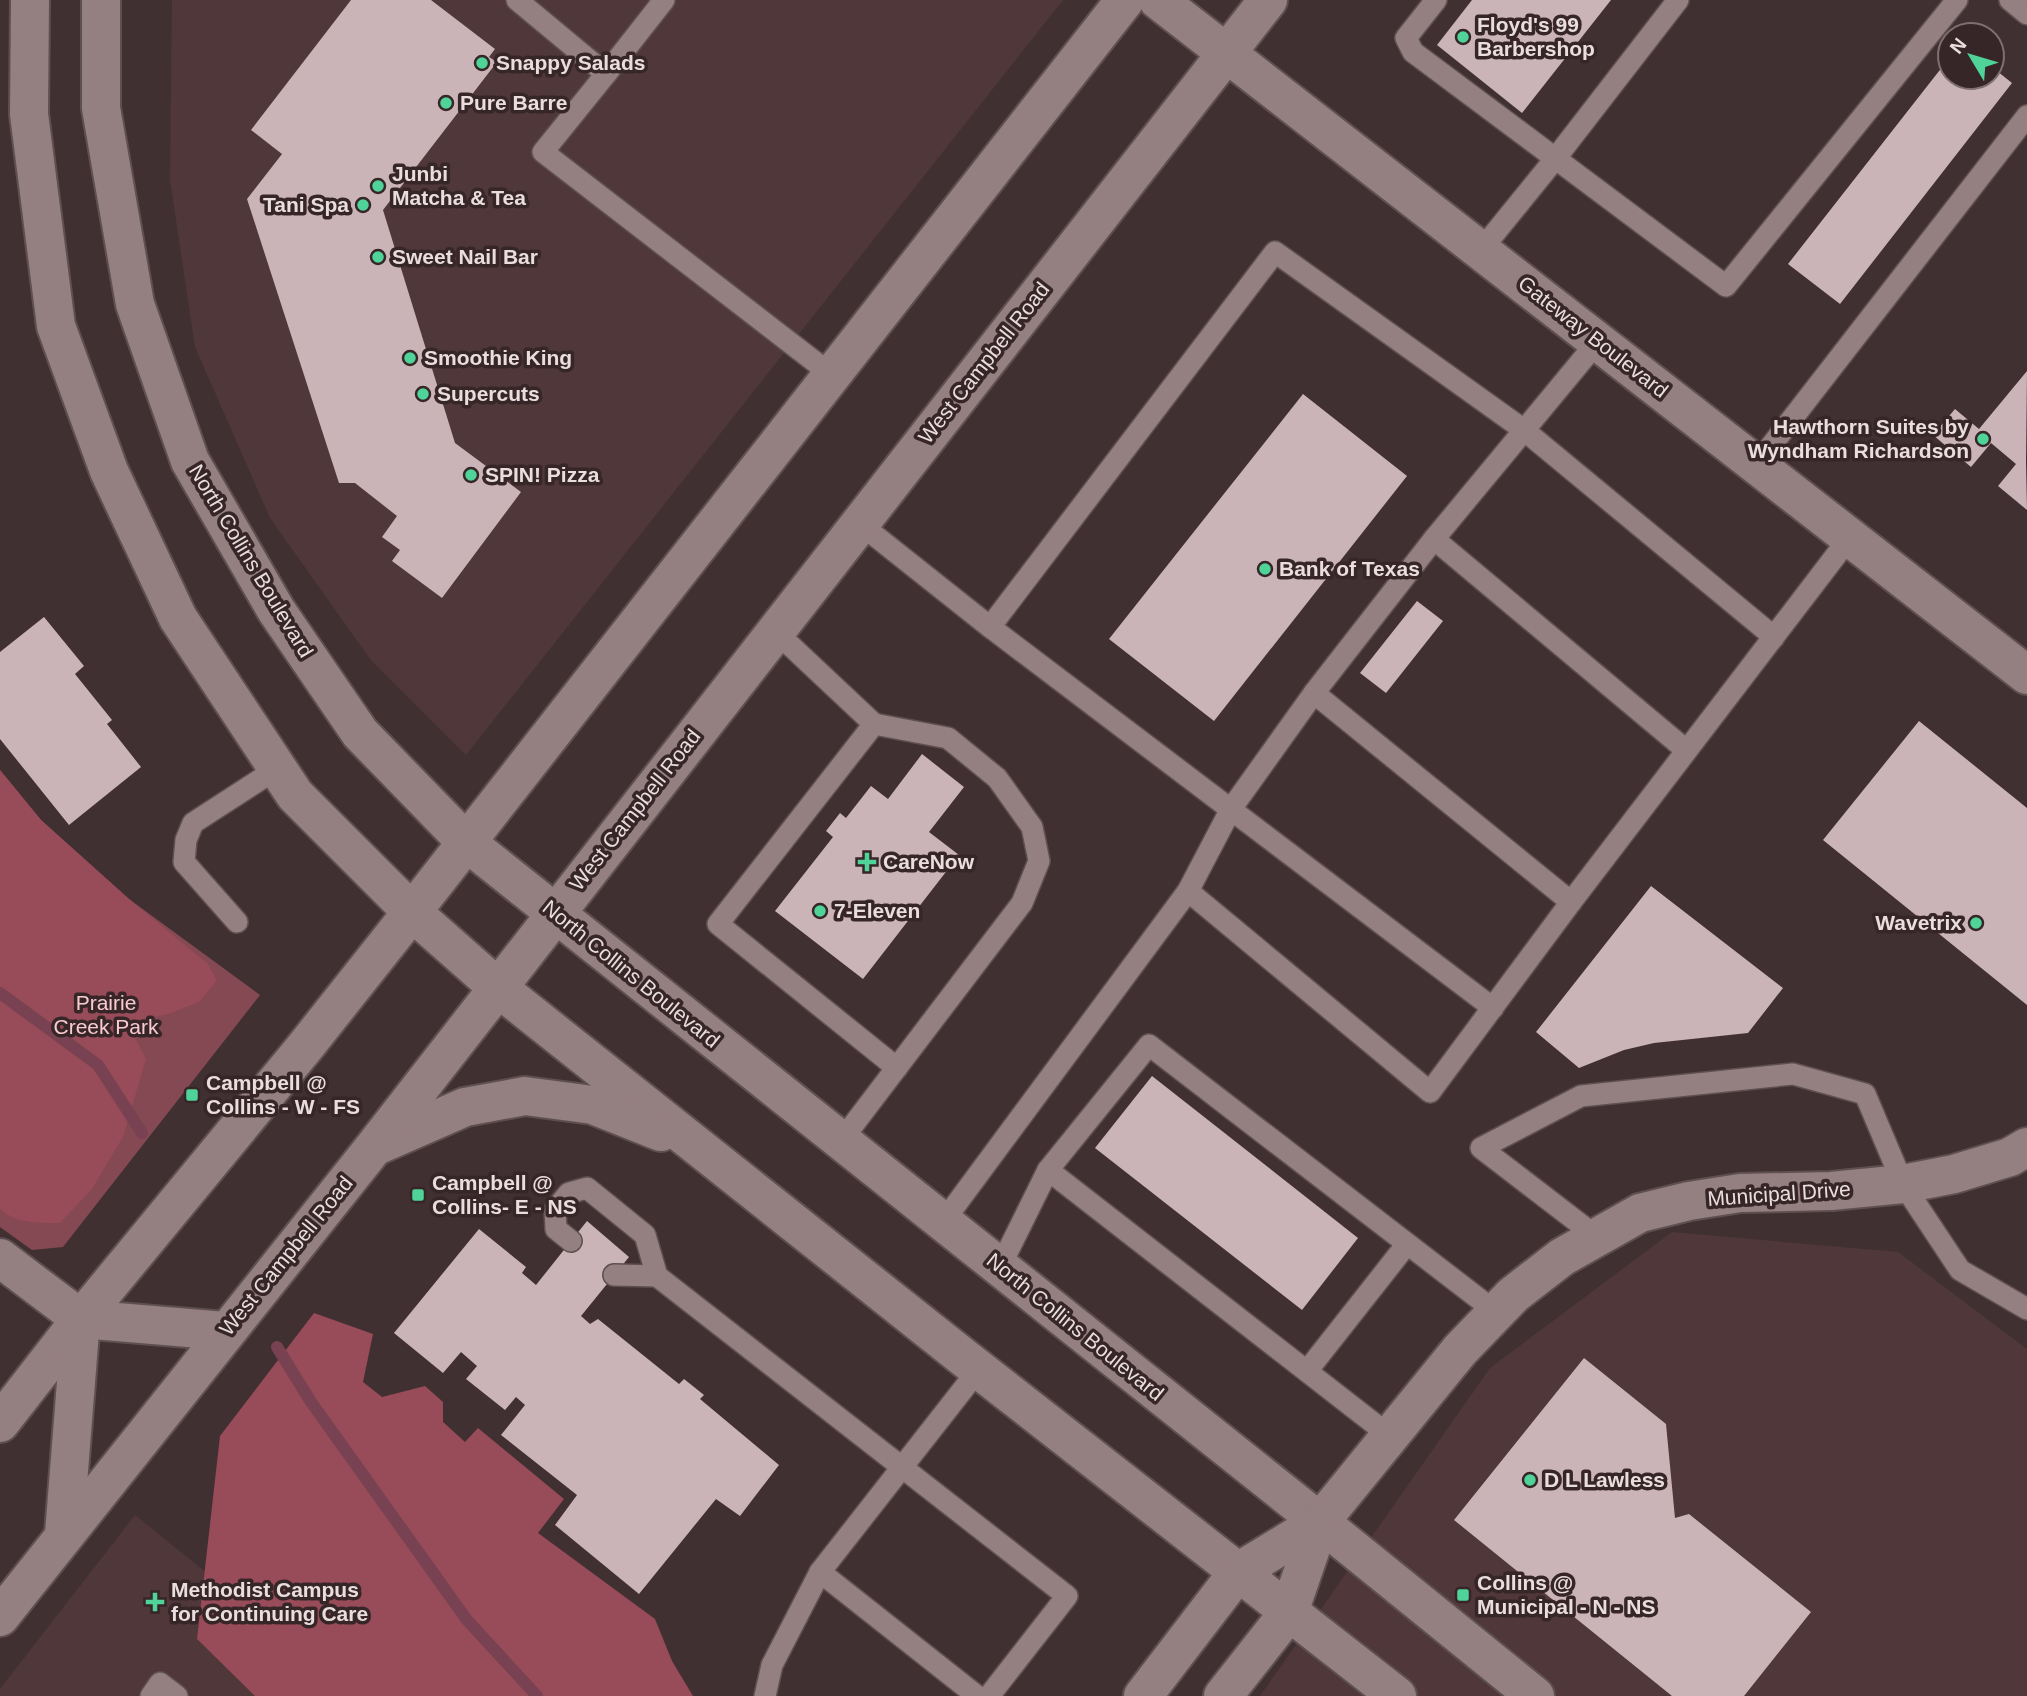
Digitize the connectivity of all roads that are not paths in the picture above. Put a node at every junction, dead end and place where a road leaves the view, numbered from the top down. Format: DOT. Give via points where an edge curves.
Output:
graph roads {
  1 [pos="30,0"];
  2 [pos="101,0"];
  3 [pos="517,0"];
  4 [pos="664,0"];
  5 [pos="1125,0"];
  6 [pos="1158,0"];
  7 [pos="1268,0"];
  8 [pos="1436,0"];
  9 [pos="1678,0"];
  10 [pos="1957,0"];
  11 [pos="2010,0"];
  12 [pos="2027,14"];
  13 [pos="1226,53"];
  14 [pos="606,74"];
  15 [pos="2027,116"];
  16 [pos="1555,159"];
  17 [pos="1481,250"];
  18 [pos="1598,341"];
  19 [pos="832,375"];
  20 [pos="1524,430"];
  21 [pos="1757,464"];
  22 [pos="859,523"];
  23 [pos="1850,537"];
  24 [pos="1434,539"];
  25 [pos="990,627"];
  26 [pos="775,631"];
  27 [pos="1774,637"];
  28 [pos="2027,676"];
  29 [pos="1314,693"];
  30 [pos="874,724"];
  31 [pos="1686,750"];
  32 [pos="278,768"];
  33 [pos="1231,809"];
  34 [pos="466,842"];
  35 [pos="1188,891"];
  36 [pos="1571,902"];
  37 [pos="412,912"];
  38 [pos="555,913"];
  39 [pos="237,922"];
  40 [pos="497,987"];
  41 [pos="1493,1008"];
  42 [pos="897,1068"];
  43 [pos="841,1141"];
  44 [pos="374,1147"];
  45 [pos="698,1147"];
  46 [pos="2027,1147"];
  47 [pos="1048,1170"];
  48 [pos="1903,1184"];
  49 [pos="943,1222"];
  50 [pos="1597,1237"];
  51 [pos="571,1241"];
  52 [pos="1407,1244"];
  53 [pos="0,1258"];
  54 [pos="1000,1267"];
  55 [pos="614,1275"];
  56 [pos="657,1276"];
  57 [pos="2027,1309"];
  58 [pos="1496,1312"];
  59 [pos="81,1319"];
  60 [pos="225,1331"];
  61 [pos="979,1369"];
  62 [pos="1307,1371"];
  63 [pos="0,1423"];
  64 [pos="1390,1436"];
  65 [pos="902,1466"];
  66 [pos="1320,1522"];
  67 [pos="64,1534"];
  68 [pos="820,1572"];
  69 [pos="1238,1572"];
  70 [pos="1289,1612"];
  71 [pos="0,1617"];
  72 [pos="151,1696"];
  73 [pos="177,1696"];
  74 [pos="765,1696"];
  75 [pos="977,1696"];
  76 [pos="989,1696"];
  77 [pos="1143,1696"];
  78 [pos="1223,1696"];
  79 [pos="1397,1696"];
  80 [pos="1535,1696"];
  1 -- 32 [label="main road" via="29,114 56,326 109,471 178,618"];
  2 -- 34 [label="main road, North Collins Boulevard" via="101,108 135,304 190,461 276,610 360,733"];
  3 -- 14 [label="lane"];
  4 -- 14 [label="lane"];
  5 -- 19 [label="main road"];
  6 -- 13 [label="main road, Gateway Boulevard"];
  7 -- 13 [label="main road, West Campbell Road"];
  8 -- 16 [label="lane" via="1406,38 1413,52"];
  9 -- 16 [label="lane"];
  10 -- 16 [label="lane" via="1726,286"];
  11 -- 12 [label="lane"];
  13 -- 17 [label="main road, Gateway Boulevard"];
  13 -- 22 [label="main road, West Campbell Road"];
  14 -- 19 [label="lane" via="543,152"];
  15 -- 21 [label="lane"];
  16 -- 17 [label="lane"];
  17 -- 18 [label="main road, Gateway Boulevard"];
  18 -- 20 [label="lane"];
  18 -- 21 [label="main road, Gateway Boulevard"];
  19 -- 34 [label="main road"];
  20 -- 24 [label="lane"];
  20 -- 25 [label="lane" via="1275,252"];
  20 -- 27 [label="lane"];
  21 -- 23 [label="main road, Gateway Boulevard"];
  22 -- 25 [label="lane"];
  22 -- 26 [label="main road, West Campbell Road"];
  23 -- 27 [label="lane"];
  23 -- 28 [label="main road, Gateway Boulevard"];
  24 -- 29 [label="lane"];
  24 -- 31 [label="lane"];
  25 -- 33 [label="lane"];
  26 -- 30 [label="lane"];
  26 -- 38 [label="main road, West Campbell Road"];
  27 -- 31 [label="lane"];
  29 -- 33 [label="lane"];
  29 -- 36 [label="lane"];
  30 -- 42 [label="lane" via="718,924"];
  30 -- 42 [label="lane" via="948,738 998,778 1032,827 1040,861 1022,903"];
  31 -- 36 [label="lane"];
  32 -- 37 [label="main road" via="295,795"];
  32 -- 39 [label="lane" via="193,823 186,840 184,862"];
  33 -- 35 [label="lane"];
  33 -- 41 [label="lane"];
  34 -- 37 [label="main road"];
  34 -- 38 [label="main road, North Collins Boulevard"];
  35 -- 41 [label="lane" via="1430,1092"];
  35 -- 49 [label="lane"];
  36 -- 41 [label="lane"];
  37 -- 40 [label="main road"];
  37 -- 59 [label="main road"];
  38 -- 40 [label="main road, West Campbell Road"];
  38 -- 43 [label="main road, North Collins Boulevard"];
  40 -- 44 [label="main road, West Campbell Road"];
  40 -- 45 [label="main road"];
  42 -- 43 [label="lane"];
  43 -- 49 [label="main road, North Collins Boulevard"];
  44 -- 45 [label="main road" via="465,1107 525,1096 593,1105"];
  44 -- 60 [label="main road, West Campbell Road"];
  45 -- 61 [label="main road"];
  46 -- 48 [label="main road, Municipal Drive" via="1954,1174"];
  47 -- 52 [label="lane" via="1149,1045"];
  47 -- 54 [label="lane"];
  47 -- 62 [label="lane"];
  48 -- 50 [label="main road, Municipal Drive" via="1689,1200 1640,1213"];
  48 -- 50 [label="lane" via="1864,1094 1793,1074 1581,1096 1481,1148"];
  48 -- 57 [label="lane" via="1960,1270"];
  49 -- 54 [label="main road, North Collins Boulevard"];
  50 -- 58 [label="main road, Municipal Drive" via="1562,1257"];
  51 -- 56 [label="lane" via="555,1229 555,1210 569,1193 587,1188 645,1235"];
  52 -- 58 [label="lane"];
  52 -- 62 [label="lane"];
  53 -- 59 [label="main road"];
  54 -- 66 [label="main road, North Collins Boulevard"];
  55 -- 56 [label="lane"];
  56 -- 65 [label="lane"];
  58 -- 64 [label="main road, Municipal Drive"];
  59 -- 60 [label="main road"];
  59 -- 63 [label="main road"];
  59 -- 67 [label="main road"];
  60 -- 67 [label="main road, West Campbell Road"];
  61 -- 65 [label="lane"];
  61 -- 69 [label="main road"];
  62 -- 64 [label="lane"];
  64 -- 66 [label="main road, Municipal Drive"];
  65 -- 68 [label="lane"];
  65 -- 76 [label="lane" via="1068,1595"];
  66 -- 69 [label="main road, Municipal Drive"];
  66 -- 70 [label="main road, Municipal Drive"];
  66 -- 80 [label="main road, North Collins Boulevard"];
  67 -- 71 [label="main road, West Campbell Road"];
  68 -- 74 [label="lane" via="772,1665"];
  68 -- 75 [label="lane"];
  69 -- 70 [label="main road"];
  69 -- 77 [label="main road, Municipal Drive"];
  70 -- 78 [label="main road, Municipal Drive"];
  70 -- 79 [label="main road"];
  72 -- 73 [label="lane" via="160,1683"];
}
